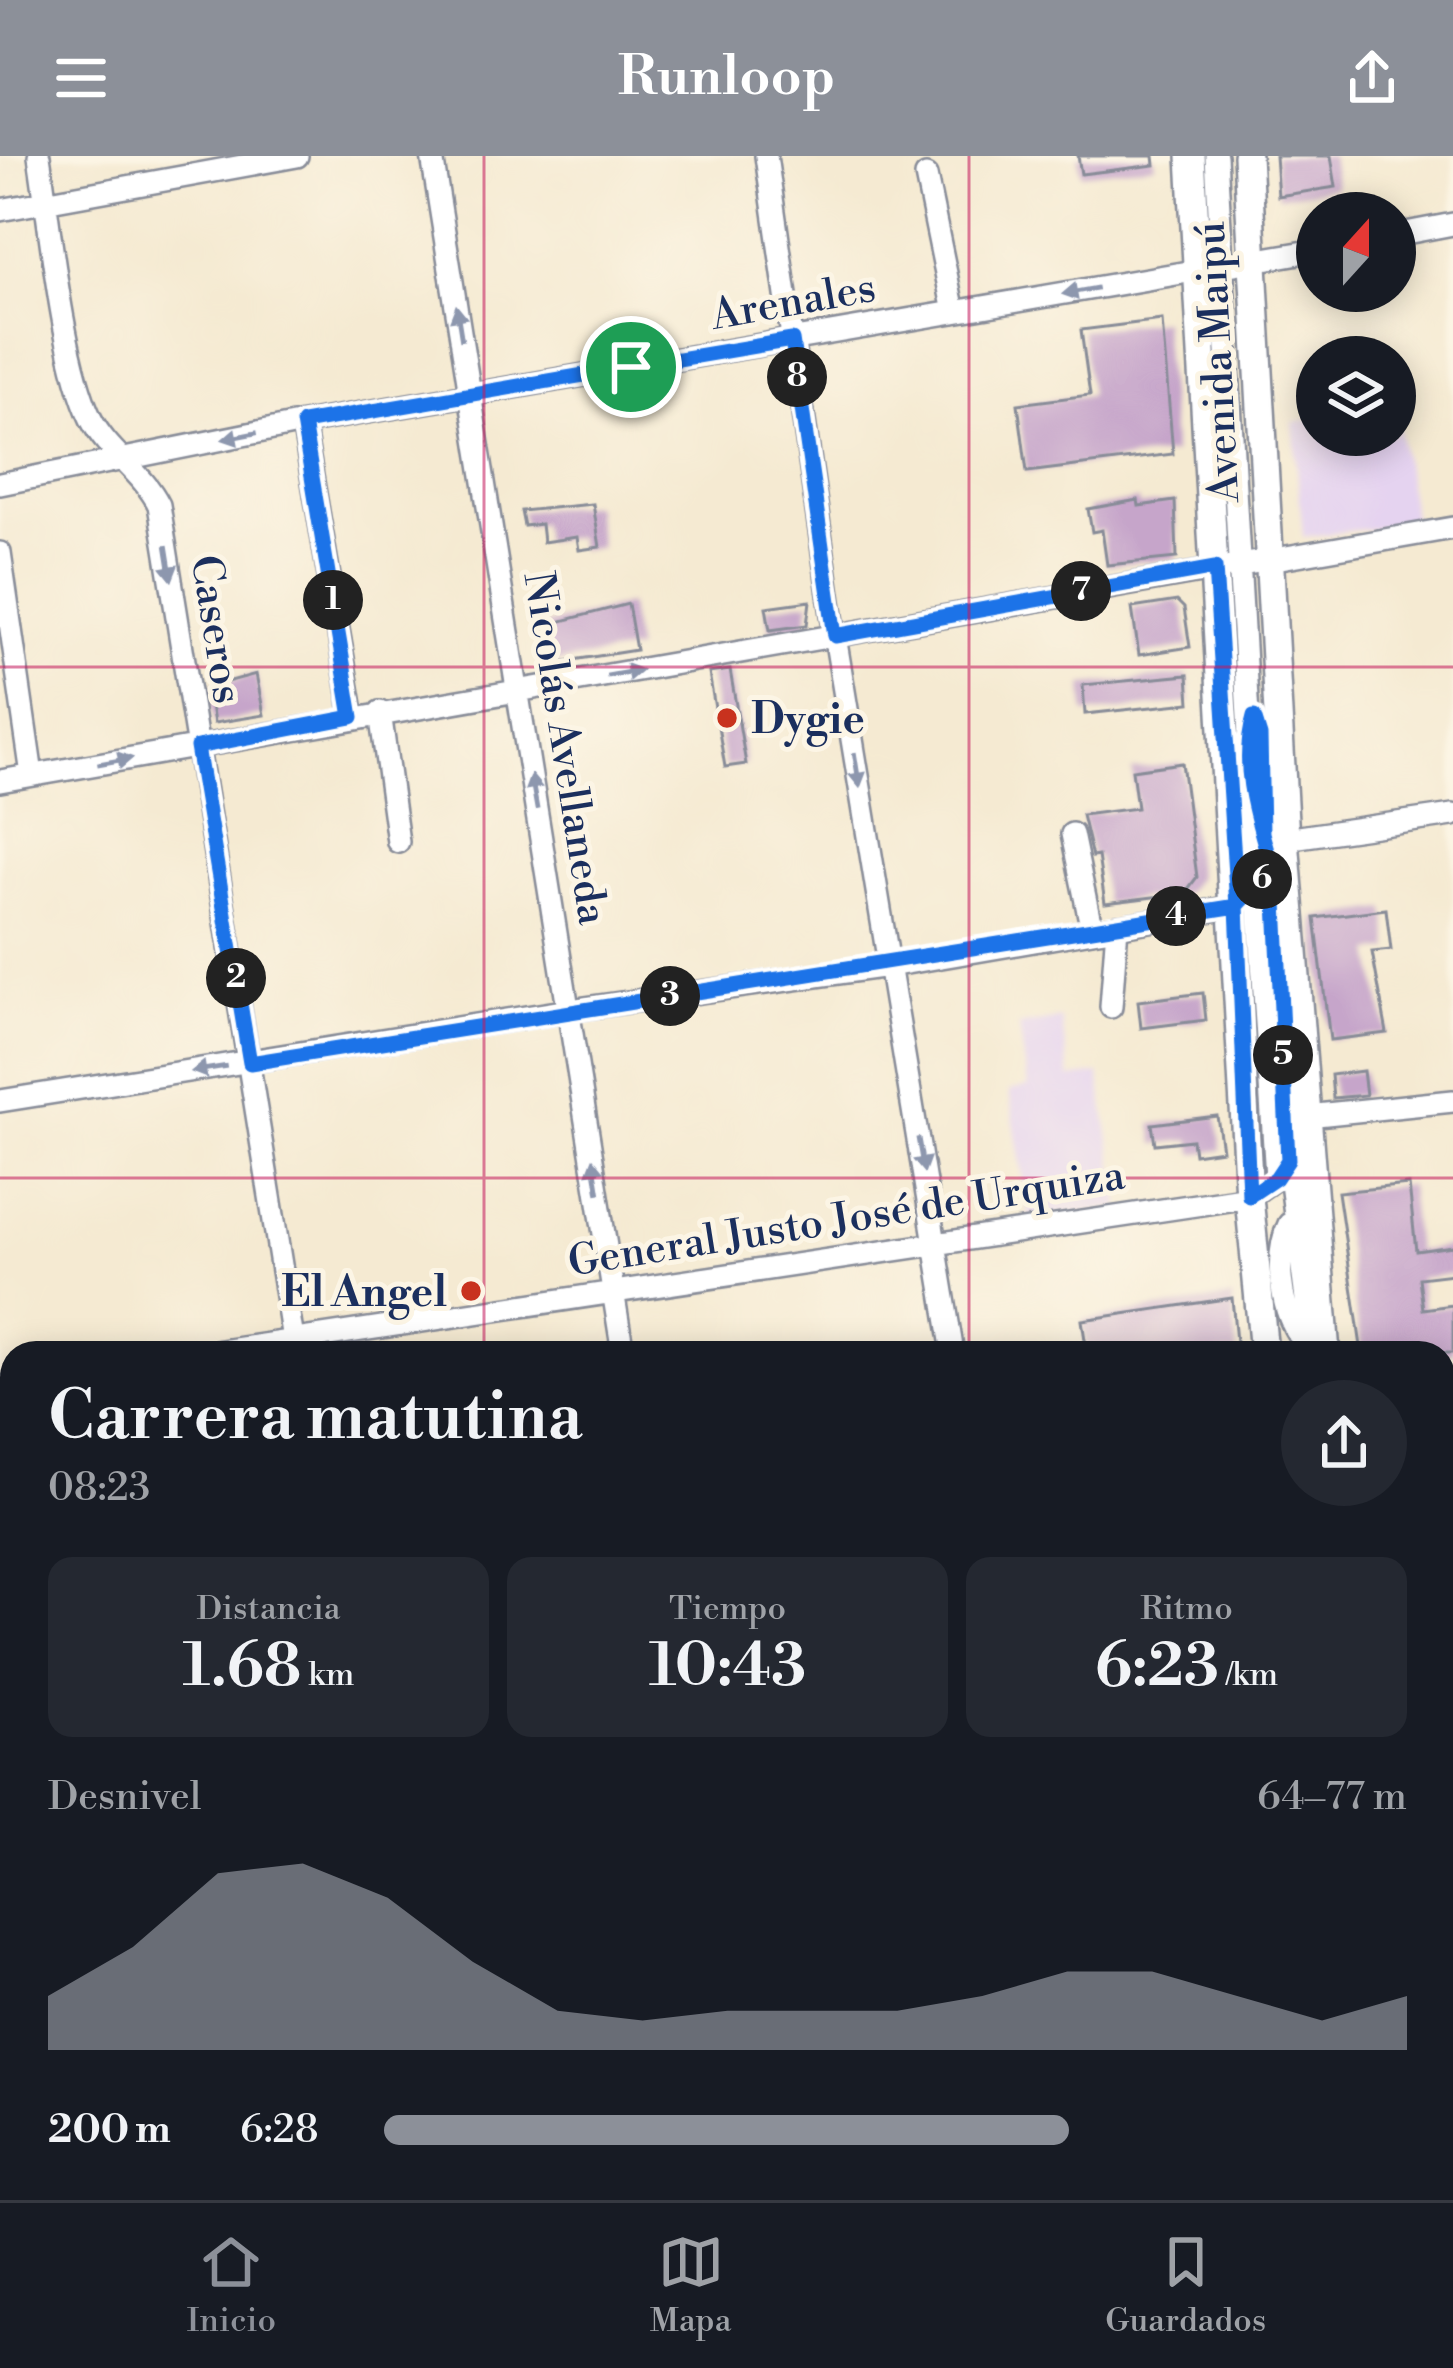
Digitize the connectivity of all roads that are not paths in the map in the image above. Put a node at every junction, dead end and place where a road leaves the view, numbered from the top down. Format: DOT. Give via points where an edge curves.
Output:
graph roads {
  1 [pos="39,156"];
  2 [pos="297,156"];
  3 [pos="432,156"];
  4 [pos="766,156"];
  5 [pos="1191,156"];
  6 [pos="1206,156"];
  7 [pos="1220,156"];
  8 [pos="1247,156"];
  9 [pos="240,161"];
  10 [pos="926,176"];
  11 [pos="46,201"];
  12 [pos="0,210"];
  13 [pos="1453,224"];
  14 [pos="1416,232"];
  15 [pos="1296,254"];
  16 [pos="1253,262"];
  17 [pos="1211,266"];
  18 [pos="954,313"];
  19 [pos="792,340"];
  20 [pos="470,394"];
  21 [pos="303,423"];
  22 [pos="123,460"];
  23 [pos="0,484"];
  24 [pos="1453,528"];
  25 [pos="0,553"];
  26 [pos="1238,561"];
  27 [pos="835,636"];
  28 [pos="517,691"];
  29 [pos="380,712"];
  30 [pos="352,717"];
  31 [pos="197,747"];
  32 [pos="32,775"];
  33 [pos="0,781"];
  34 [pos="1453,815"];
  35 [pos="1072,834"];
  36 [pos="1274,836"];
  37 [pos="398,842"];
  38 [pos="1264,877"];
  39 [pos="1237,906"];
  40 [pos="1117,926"];
  41 [pos="1092,931"];
  42 [pos="889,965"];
  43 [pos="1111,1007"];
  44 [pos="570,1010"];
  45 [pos="250,1063"];
  46 [pos="0,1101"];
  47 [pos="1453,1101"];
  48 [pos="1306,1116"];
  49 [pos="1282,1169"];
  50 [pos="1249,1196"];
  51 [pos="936,1242"];
  52 [pos="614,1292"];
  53 [pos="1293,1331"];
  54 [pos="293,1341"];
  55 [pos="324,1341"];
  56 [pos="621,1341"];
  57 [pos="951,1341"];
  58 [pos="1263,1341"];
  59 [pos="1311,1341"];
  60 [pos="1325,1341"];
  1 -- 11 [label="street, Caseros"];
  2 -- 9 [label="street"];
  20 -- 3 [label="street, Nicolás Avellaneda, one-way"];
  4 -- 19 [label="street"];
  5 -- 17 [label="main road, Avenida Maipú"];
  6 -- 17 [label="street"];
  7 -- 17 [label="street" via="1229,232"];
  8 -- 16 [label="main road, Avenida Maipú"];
  9 -- 11 [label="street"];
  10 -- 18 [label="street"];
  11 -- 12 [label="street"];
  11 -- 22 [label="street, Caseros" via="81,391"];
  13 -- 14 [label="street"];
  15 -- 16 [label="street, Arenales"];
  16 -- 17 [label="street, Arenales"];
  16 -- 26 [label="main road, Avenida Maipú"];
  17 -- 18 [label="street, Arenales, one-way"];
  17 -- 26 [label="main road, Avenida Maipú"];
  17 -- 26 [label="street" via="1235,336 1245,451"];
  18 -- 19 [label="street, Arenales"];
  19 -- 20 [label="street, Arenales"];
  19 -- 27 [label="street"];
  20 -- 21 [label="street, Arenales"];
  20 -- 28 [label="street, Nicolás Avellaneda"];
  21 -- 22 [label="street, Arenales, one-way"];
  21 -- 30 [label="street"];
  22 -- 23 [label="street, Arenales"];
  22 -- 31 [label="street, Caseros, one-way" via="159,505"];
  24 -- 26 [label="street"];
  25 -- 32 [label="street"];
  26 -- 27 [label="street"];
  26 -- 36 [label="main road, Avenida Maipú"];
  26 -- 36 [label="street"];
  26 -- 38 [label="street" via="1246,835"];
  26 -- 39 [label="main road, Avenida Maipú"];
  28 -- 27 [label="street, one-way"];
  27 -- 42 [label="street, one-way"];
  28 -- 29 [label="street"];
  44 -- 28 [label="street, Nicolás Avellaneda, one-way"];
  29 -- 30 [label="street"];
  29 -- 37 [label="street"];
  30 -- 31 [label="street"];
  32 -- 31 [label="street, one-way"];
  31 -- 45 [label="street, Caseros"];
  32 -- 33 [label="street"];
  34 -- 36 [label="street"];
  35 -- 41 [label="street"];
  36 -- 38 [label="street"];
  36 -- 48 [label="main road, Avenida Maipú"];
  38 -- 39 [label="street"];
  38 -- 49 [label="street"];
  38 -- 49 [label="street"];
  39 -- 40 [label="street"];
  39 -- 50 [label="main road, Avenida Maipú"];
  40 -- 41 [label="street"];
  40 -- 43 [label="street"];
  41 -- 42 [label="street"];
  42 -- 44 [label="street"];
  42 -- 51 [label="street, one-way"];
  44 -- 45 [label="street"];
  52 -- 44 [label="street, Nicolás Avellaneda, one-way"];
  45 -- 46 [label="street, one-way"];
  45 -- 54 [label="street, Caseros"];
  47 -- 48 [label="street"];
  48 -- 49 [label="street"];
  48 -- 60 [label="main road, Avenida Maipú"];
  49 -- 50 [label="street, General Justo José de Urquiza"];
  49 -- 53 [label="street"];
  49 -- 59 [label="street"];
  50 -- 51 [label="street, General Justo José de Urquiza"];
  50 -- 58 [label="main road, Avenida Maipú"];
  51 -- 52 [label="street, General Justo José de Urquiza"];
  51 -- 57 [label="street"];
  52 -- 55 [label="street, General Justo José de Urquiza"];
  52 -- 56 [label="street, Nicolás Avellaneda"];
}
